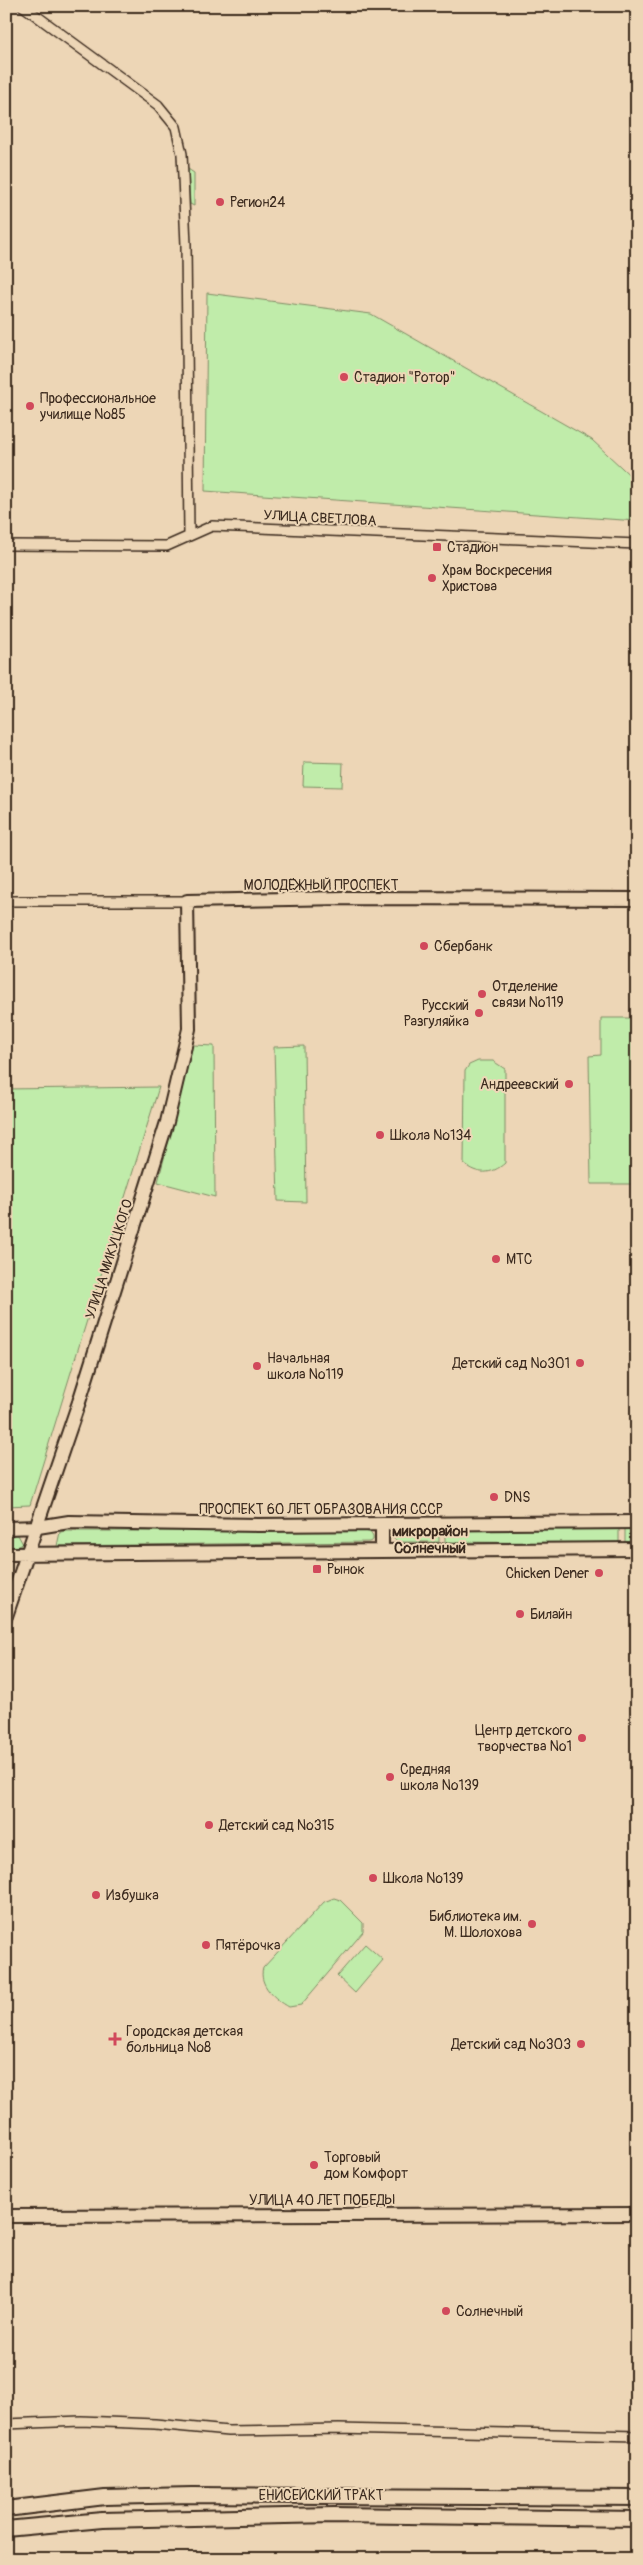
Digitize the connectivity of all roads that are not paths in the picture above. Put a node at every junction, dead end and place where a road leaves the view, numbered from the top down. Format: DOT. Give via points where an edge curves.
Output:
graph roads {
  1 [pos="23,6"];
  2 [pos="40,6"];
  3 [pos="37,16"];
  4 [pos="189,535"];
  5 [pos="637,544"];
  6 [pos="6,545"];
  7 [pos="637,899"];
  8 [pos="6,901"];
  9 [pos="187,901"];
  10 [pos="637,1522"];
  11 [pos="382,1524"];
  12 [pos="38,1527"];
  13 [pos="6,1528"];
  14 [pos="382,1549"];
  15 [pos="637,1549"];
  16 [pos="28,1553"];
  17 [pos="6,1554"];
  18 [pos="6,1616"];
  19 [pos="637,2214"];
  20 [pos="6,2216"];
  21 [pos="6,2424"];
  22 [pos="637,2436"];
  23 [pos="637,2498"];
  24 [pos="6,2509"];
  25 [pos="637,2520"];
  26 [pos="6,2530"];
  1 -- 3 [label="street"];
  2 -- 3 [label="street"];
  3 -- 4 [label="street" via="158,105 168,115 179,137 186,245"];
  4 -- 5 [label="street, УЛИЦА СВЕТЛОВА" via="212,526"];
  4 -- 6 [label="street, УЛИЦА СВЕТЛОВА" via="167,546"];
  7 -- 9 [label="street, МОЛОДЁЖНЫЙ ПРОСПЕКТ"];
  8 -- 9 [label="street, МОЛОДЁЖНЫЙ ПРОСПЕКТ"];
  9 -- 12 [label="street, УЛИЦА МИКУЦКОГО" via="189,1029 186,1045 151,1179"];
  10 -- 11 [label="street, ПРОСПЕКТ 60 ЛЕТ ОБРАЗОВАНИЯ СССР"];
  11 -- 12 [label="street, ПРОСПЕКТ 60 ЛЕТ ОБРАЗОВАНИЯ СССР" via="69,1522"];
  11 -- 14 [label="street"];
  12 -- 13 [label="street, ПРОСПЕКТ 60 ЛЕТ ОБРАЗОВАНИЯ СССР"];
  12 -- 16 [label="street, УЛИЦА МИКУЦКОГО"];
  14 -- 15 [label="street"];
  14 -- 16 [label="street"];
  16 -- 17 [label="street"];
  16 -- 18 [label="street, УЛИЦА МИКУЦКОГО"];
  19 -- 20 [label="street, УЛИЦА 40 ЛЕТ ПОБЕДЫ"];
  21 -- 22 [label="street" via="81,2421 228,2431"];
  23 -- 24 [label="main road, ЕНИСЕЙСКИЙ ТРАКТ" via="192,2495 105,2497"];
  25 -- 26 [label="main road, ЕНИСЕЙСКИЙ ТРАКТ" via="324,2515 102,2520"];
}
